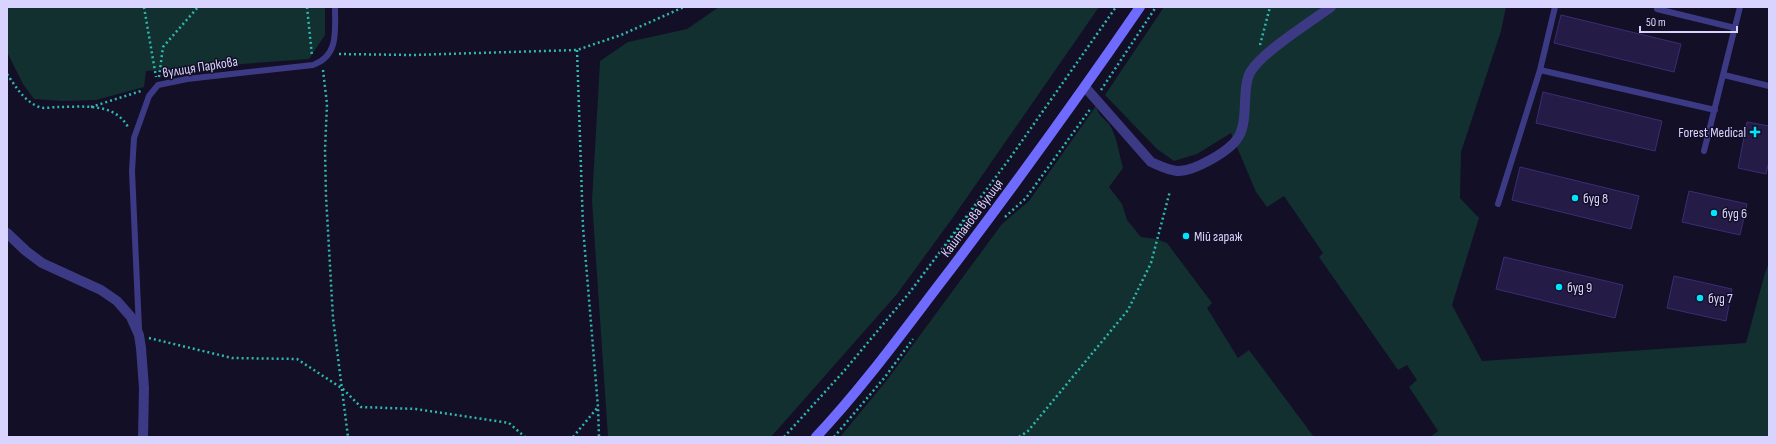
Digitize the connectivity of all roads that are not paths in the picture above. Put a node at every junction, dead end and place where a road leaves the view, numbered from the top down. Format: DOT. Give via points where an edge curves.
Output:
graph roads {
  1 [pos="335,7"];
  2 [pos="1140,7"];
  3 [pos="1331,7"];
  4 [pos="1555,7"];
  5 [pos="1740,7"];
  6 [pos="1657,9"];
  7 [pos="1735,28"];
  8 [pos="1540,70"];
  9 [pos="1724,75"];
  10 [pos="1769,86"];
  11 [pos="1085,87"];
  12 [pos="1715,110"];
  13 [pos="1704,151"];
  14 [pos="1498,204"];
  15 [pos="7,234"];
  16 [pos="139,335"];
  17 [pos="143,437"];
  18 [pos="816,437"];
  1 -- 16 [label="lane, вулиця Паркова" via="331,54 322,62 187,79 158,86 149,96 134,138 132,171"];
  2 -- 11 [label="main road, Каштанова вулиця"];
  3 -- 11 [label="street" via="1304,26 1250,72 1239,136 1228,149 1204,164 1178,171 1151,162"];
  4 -- 8 [label="lane"];
  5 -- 7 [label="lane"];
  6 -- 7 [label="lane"];
  7 -- 9 [label="lane"];
  8 -- 12 [label="lane"];
  8 -- 14 [label="lane"];
  9 -- 10 [label="lane"];
  9 -- 12 [label="lane"];
  11 -- 18 [label="main road, Каштанова вулиця" via="900,337"];
  12 -- 13 [label="lane"];
  15 -- 16 [label="street" via="42,263 101,290 117,301 131,317"];
  16 -- 17 [label="street" via="144,388"];
}
